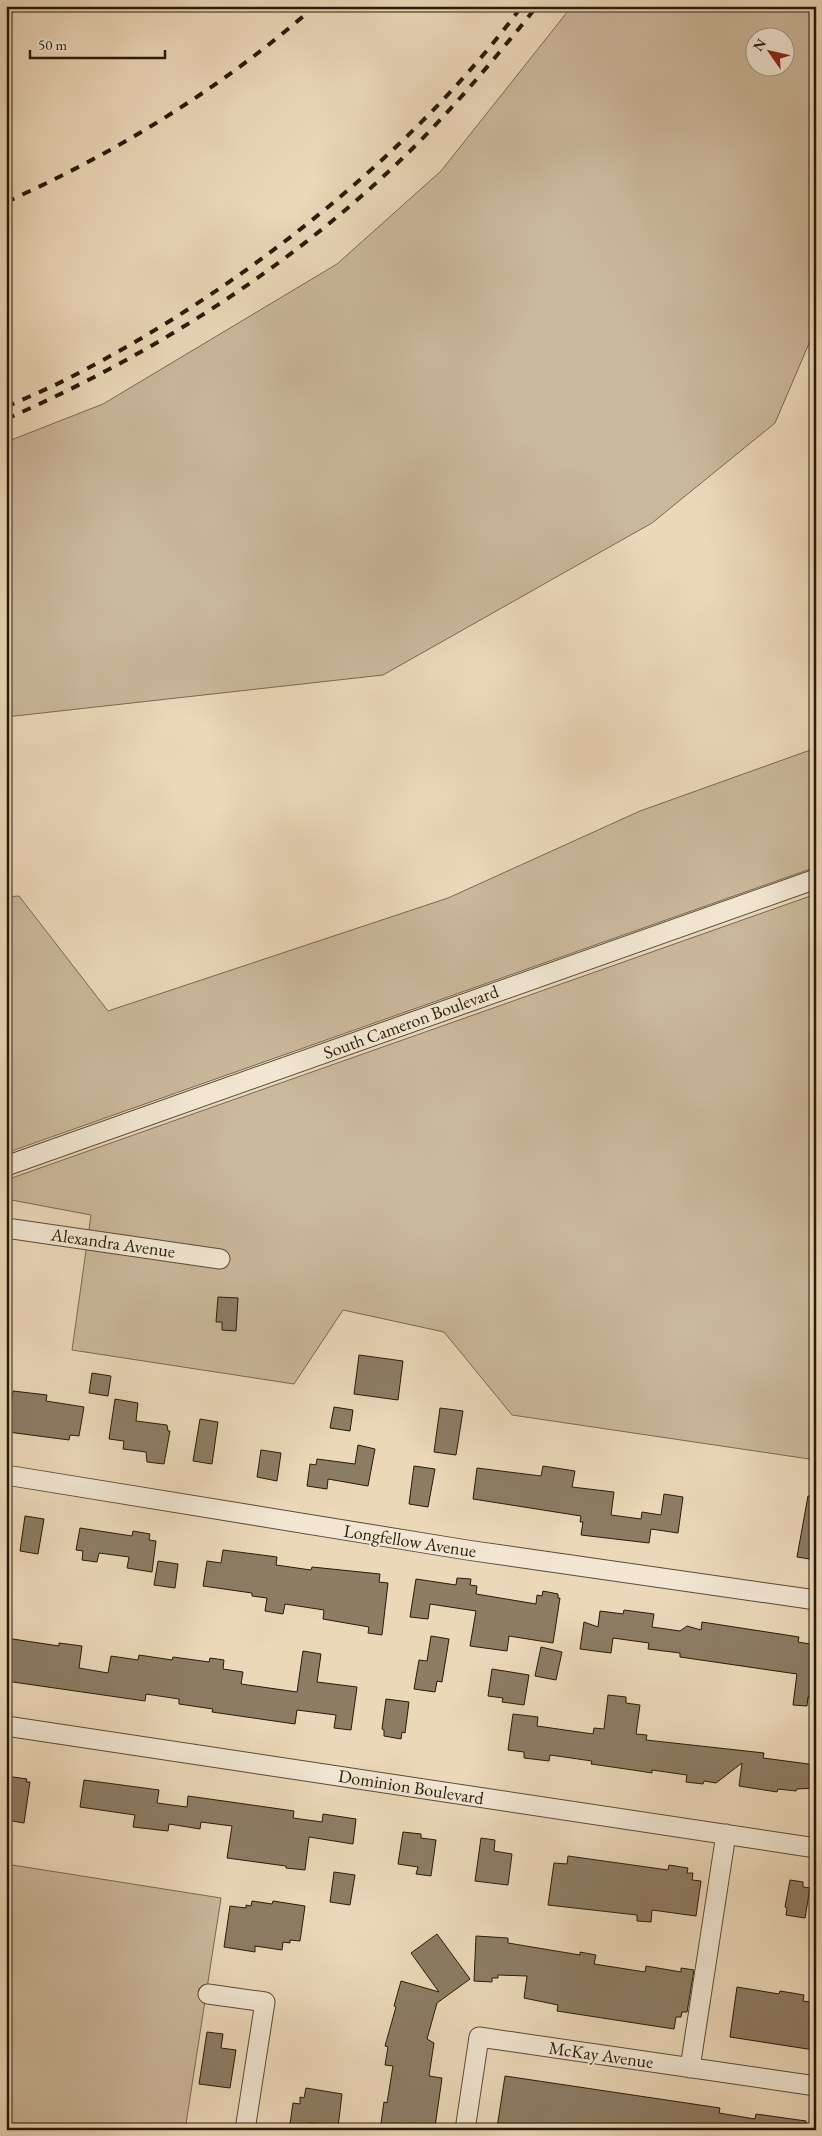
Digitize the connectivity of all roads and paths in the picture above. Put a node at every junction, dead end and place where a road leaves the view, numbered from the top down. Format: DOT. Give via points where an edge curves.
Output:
graph roads {
  1 [pos="816,879"];
  2 [pos="6,1166"];
  3 [pos="6,1228"];
  4 [pos="220,1259"];
  5 [pos="6,1474"];
  6 [pos="816,1600"];
  7 [pos="6,1726"];
  8 [pos="726,1834"];
  9 [pos="816,1848"];
  10 [pos="208,1994"];
  11 [pos="690,2068"];
  12 [pos="816,2086"];
  13 [pos="245,2130"];
  14 [pos="465,2130"];
  1 -- 2 [label="street, South Cameron Boulevard"];
  3 -- 4 [label="street, Alexandra Avenue"];
  5 -- 6 [label="street, Longfellow Avenue" via="467,1550"];
  7 -- 8 [label="street, Dominion Boulevard"];
  8 -- 9 [label="street, Dominion Boulevard"];
  8 -- 11 [label="street"];
  10 -- 13 [label="street" via="265,2002"];
  11 -- 12 [label="street, McKay Avenue"];
  11 -- 14 [label="street, McKay Avenue" via="479,2038"];
}
